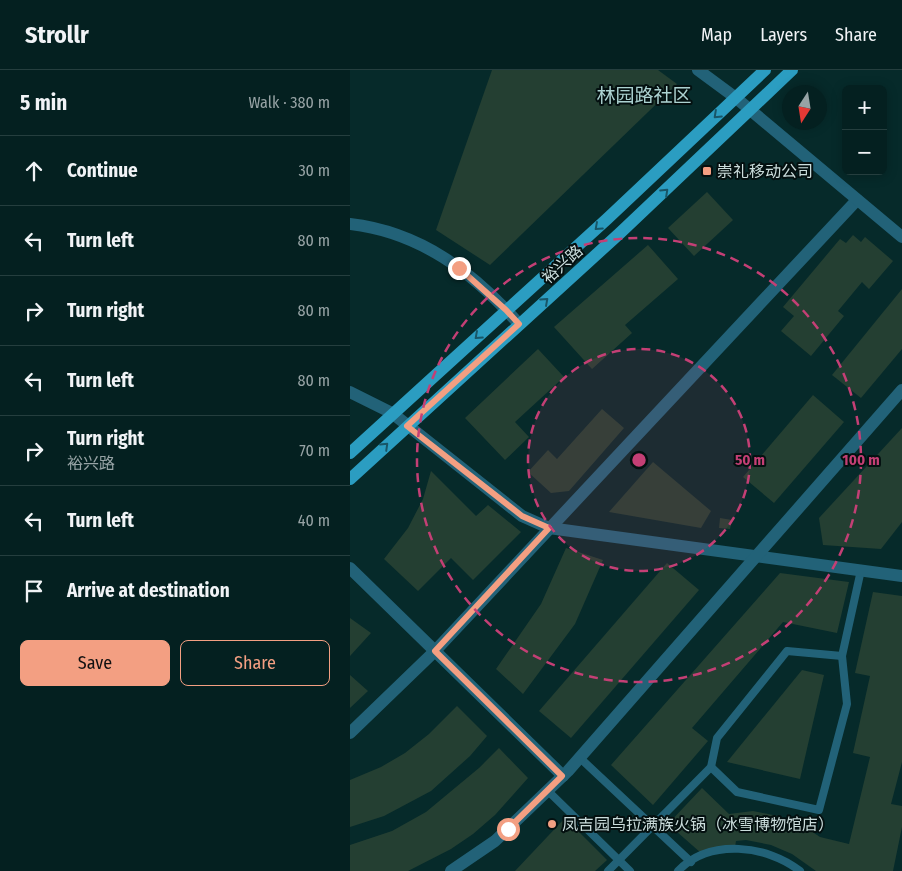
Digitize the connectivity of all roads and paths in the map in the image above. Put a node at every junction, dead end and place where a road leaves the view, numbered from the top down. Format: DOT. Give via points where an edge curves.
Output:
graph roads {
  1 [pos="698,70"];
  2 [pos="765,70"];
  3 [pos="792,70"];
  4 [pos="736,98"];
  5 [pos="749,110"];
  6 [pos="857,200"];
  7 [pos="350,224"];
  8 [pos="902,237"];
  9 [pos="506,310"];
  10 [pos="519,324"];
  11 [pos="902,390"];
  12 [pos="350,392"];
  13 [pos="392,413"];
  14 [pos="407,426"];
  15 [pos="350,453"];
  16 [pos="350,479"];
  17 [pos="549,528"];
  18 [pos="756,557"];
  19 [pos="350,568"];
  20 [pos="861,570"];
  21 [pos="902,576"];
  22 [pos="435,651"];
  23 [pos="842,656"];
  24 [pos="350,733"];
  25 [pos="580,758"];
  26 [pos="710,767"];
  27 [pos="562,776"];
  28 [pos="548,791"];
  29 [pos="652,826"];
  30 [pos="619,860"];
  31 [pos="691,862"];
  32 [pos="451,871"];
  33 [pos="608,871"];
  34 [pos="630,871"];
  35 [pos="678,871"];
  36 [pos="800,871"];
  1 -- 4 [label="street"];
  2 -- 4 [label="main road, 裕兴路"];
  3 -- 5 [label="main road, 裕兴路"];
  4 -- 5 [label="street"];
  4 -- 9 [label="main road, 裕兴路, one-way"];
  5 -- 6 [label="street"];
  10 -- 5 [label="main road, 裕兴路, one-way"];
  6 -- 8 [label="street"];
  6 -- 17 [label="street"];
  7 -- 9 [label="street" via="388,231 430,247"];
  9 -- 10 [label="street"];
  9 -- 13 [label="main road, 裕兴路, one-way"];
  10 -- 14 [label="main road, 裕兴路"];
  11 -- 18 [label="street"];
  12 -- 13 [label="street"];
  13 -- 14 [label="street"];
  13 -- 15 [label="main road, 裕兴路"];
  16 -- 14 [label="main road, 裕兴路, one-way"];
  14 -- 17 [label="street" via="522,516"];
  17 -- 18 [label="street"];
  17 -- 22 [label="street"];
  18 -- 20 [label="street"];
  18 -- 25 [label="street"];
  19 -- 22 [label="street"];
  20 -- 21 [label="street"];
  20 -- 23 [label="lane"];
  22 -- 24 [label="street"];
  22 -- 27 [label="street"];
  23 -- 26 [label="lane" via="786,651 717,738"];
  23 -- 26 [label="lane" via="847,704 818,810 737,792"];
  25 -- 27 [label="street"];
  25 -- 29 [label="lane"];
  26 -- 29 [label="lane"];
  27 -- 28 [label="street"];
  28 -- 30 [label="lane"];
  28 -- 32 [label="street" via="495,841"];
  29 -- 30 [label="lane"];
  29 -- 31 [label="lane"];
  30 -- 33 [label="lane"];
  30 -- 34 [label="lane"];
  31 -- 35 [label="lane"];
  31 -- 36 [label="lane" via="710,852 741,848 772,854"];
}
